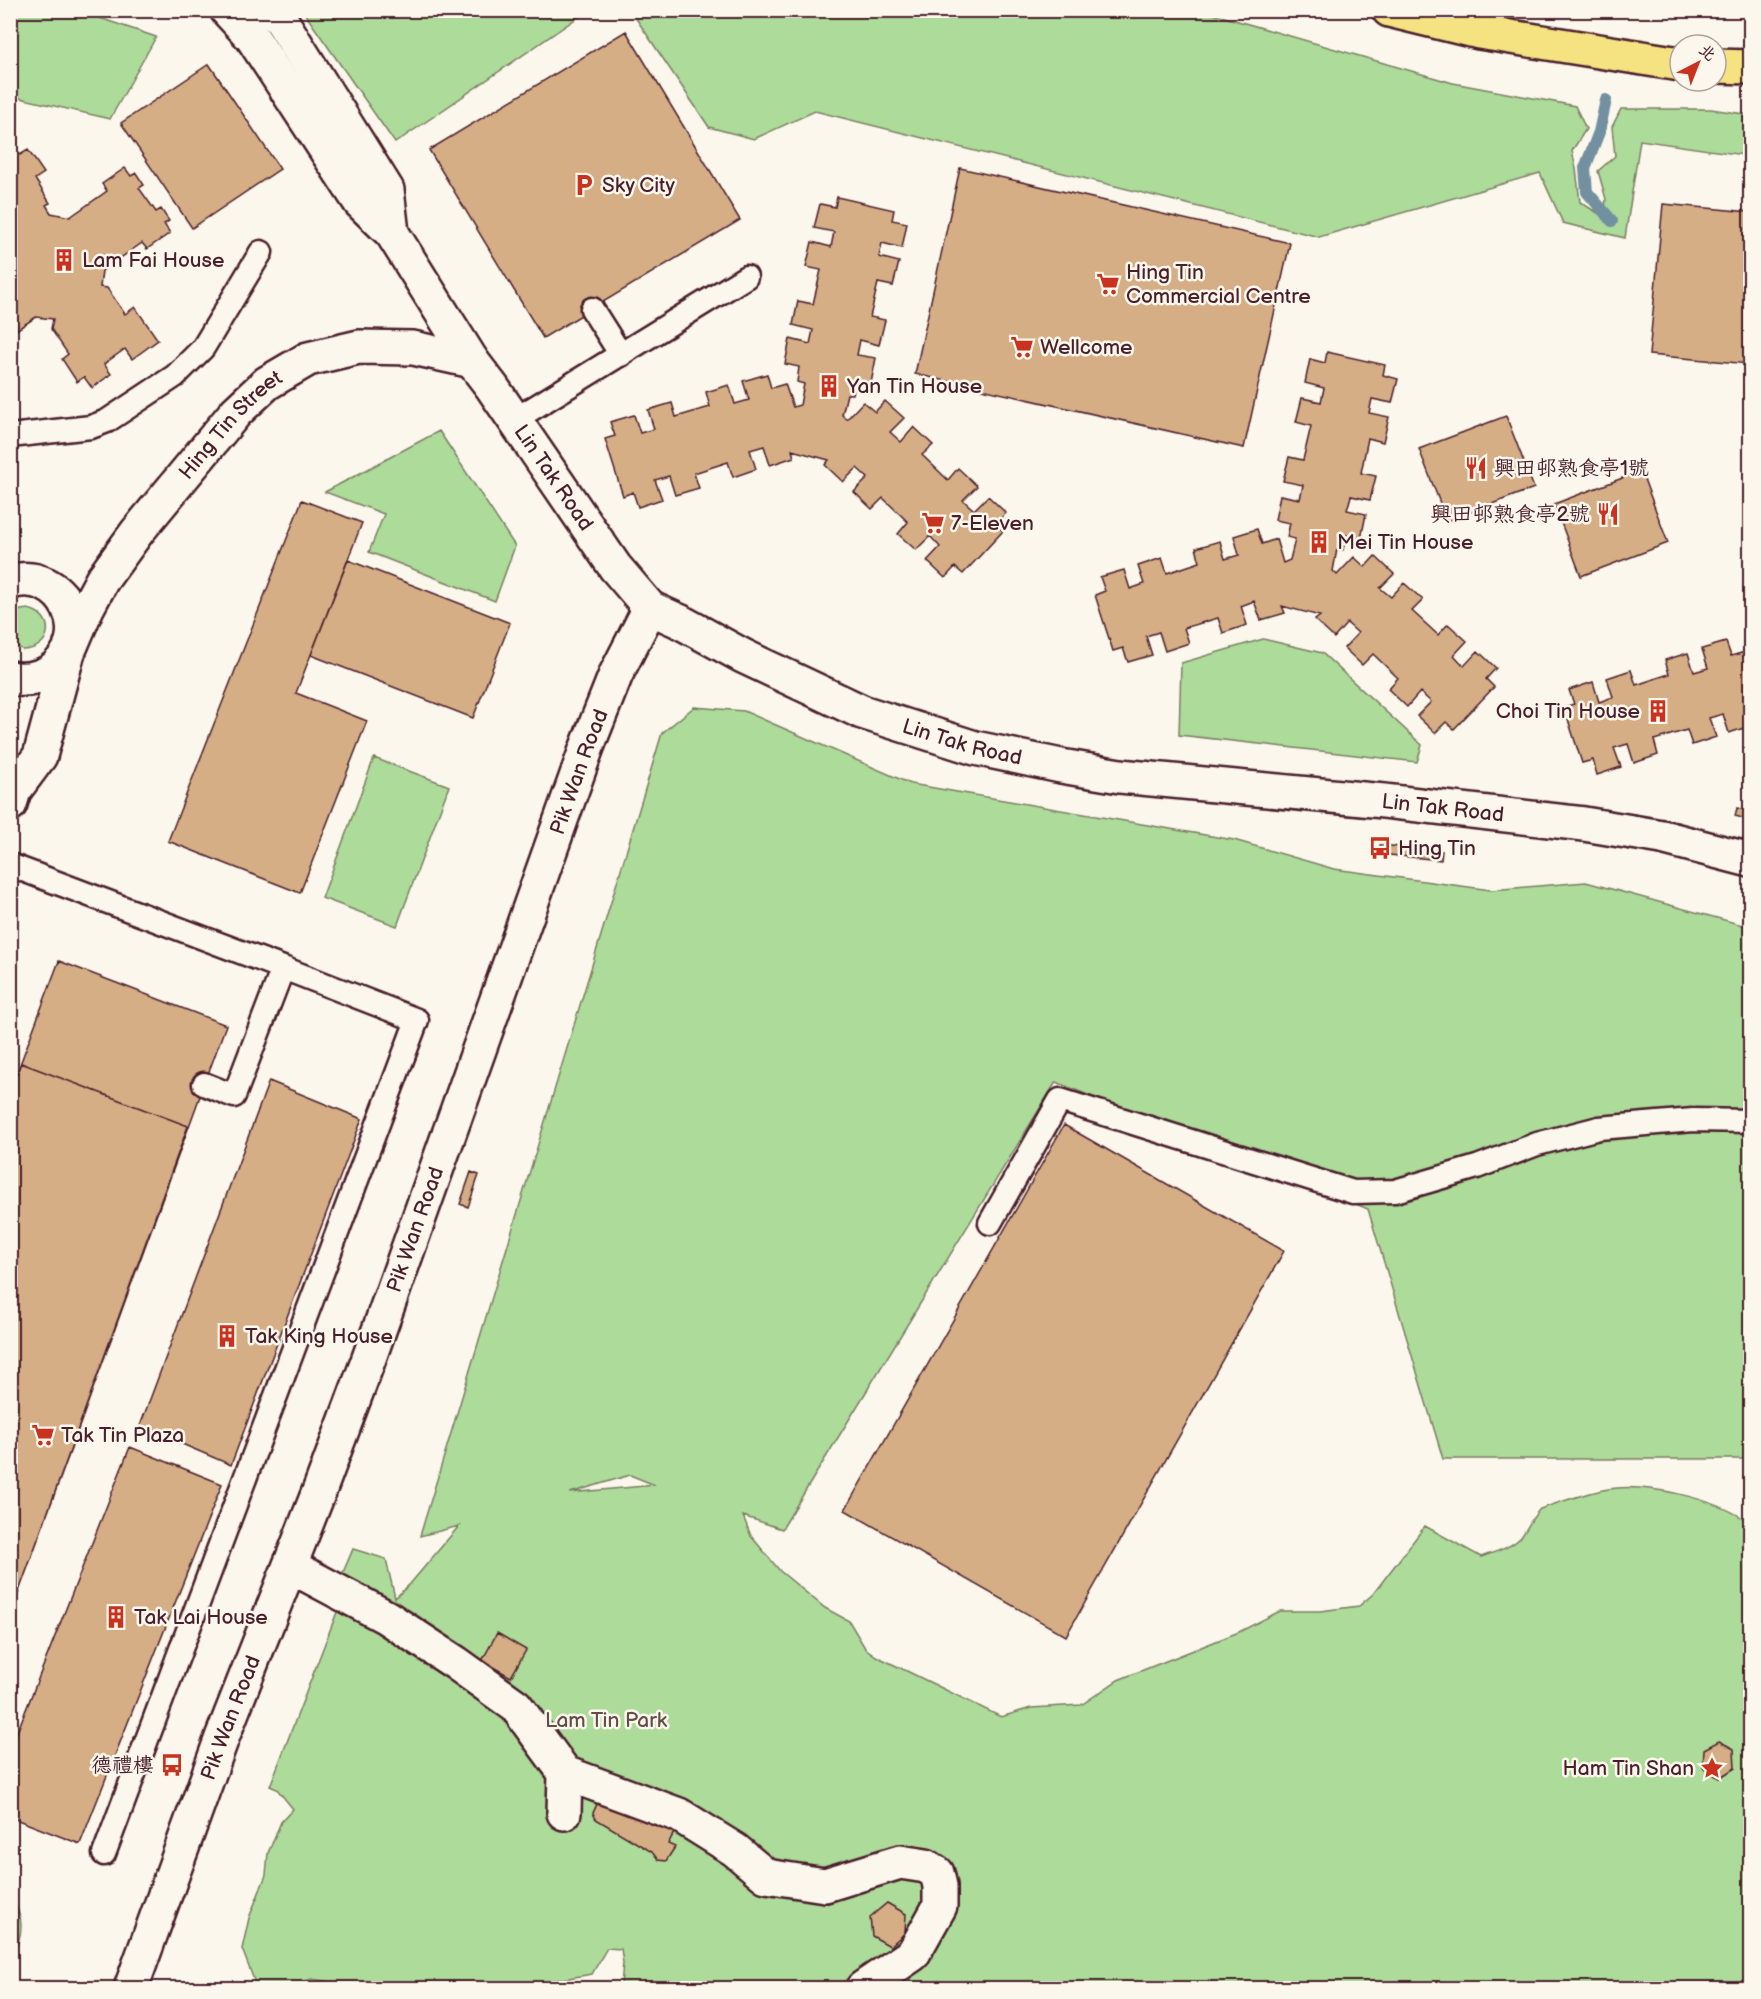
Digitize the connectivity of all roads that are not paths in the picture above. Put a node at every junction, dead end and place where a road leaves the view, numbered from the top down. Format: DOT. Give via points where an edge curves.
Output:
graph roads {
  1 [pos="227,10"];
  2 [pos="272,10"];
  3 [pos="1389,10"];
  4 [pos="1668,62"];
  5 [pos="392,233"];
  6 [pos="261,252"];
  7 [pos="746,277"];
  8 [pos="592,309"];
  9 [pos="621,356"];
  10 [pos="472,361"];
  11 [pos="514,420"];
  12 [pos="10,436"];
  13 [pos="10,582"];
  14 [pos="650,608"];
  15 [pos="70,649"];
  16 [pos="10,678"];
  17 [pos="12,791"];
  18 [pos="1750,860"];
  19 [pos="10,865"];
  20 [pos="283,968"];
  21 [pos="204,1084"];
  22 [pos="1750,1120"];
  23 [pos="990,1223"];
  24 [pos="290,1566"];
  25 [pos="565,1773"];
  26 [pos="564,1813"];
  27 [pos="105,1854"];
  28 [pos="130,1989"];
  29 [pos="863,1989"];
  1 -- 5 [label="street, Lin Tak Road" via="252,38 360,202"];
  2 -- 5 [label="street, Lin Tak Road" via="387,190"];
  3 -- 4 [label="highway" via="1479,32"];
  5 -- 10 [label="street, Lin Tak Road"];
  6 -- 12 [label="lane" via="203,348 175,376 107,421 91,427"];
  7 -- 9 [label="lane"];
  8 -- 9 [label="lane"];
  9 -- 11 [label="lane"];
  10 -- 11 [label="street, Lin Tak Road"];
  10 -- 15 [label="street, Hing Tin Street" via="413,348 359,347 308,359 267,382 236,412 137,532 102,580"];
  11 -- 14 [label="street, Lin Tak Road" via="615,567"];
  13 -- 15 [label="street, Hing Tin Street" via="43,584 65,602 74,628"];
  14 -- 18 [label="street, Lin Tak Road" via="862,712 975,748 1120,776 1584,824 1662,837"];
  14 -- 24 [label="street, Pik Wan Road" via="586,747 368,1361"];
  15 -- 16 [label="street, Hing Tin Street" via="47,673 33,679"];
  15 -- 17 [label="street, Hing Tin Street" via="40,756"];
  19 -- 20 [label="lane"];
  20 -- 21 [label="lane" via="234,1096"];
  20 -- 27 [label="lane" via="417,1020"];
  22 -- 23 [label="lane" via="1693,1120 1599,1128 1537,1144 1395,1191 1353,1192 1060,1100"];
  24 -- 25 [label="street" via="386,1617 516,1706"];
  24 -- 28 [label="street, Pik Wan Road"];
  25 -- 26 [label="street"];
  25 -- 29 [label="street" via="679,1815 735,1850 766,1876 825,1885 900,1862 926,1866 937,1873 940,1906 914,1954"];
}
